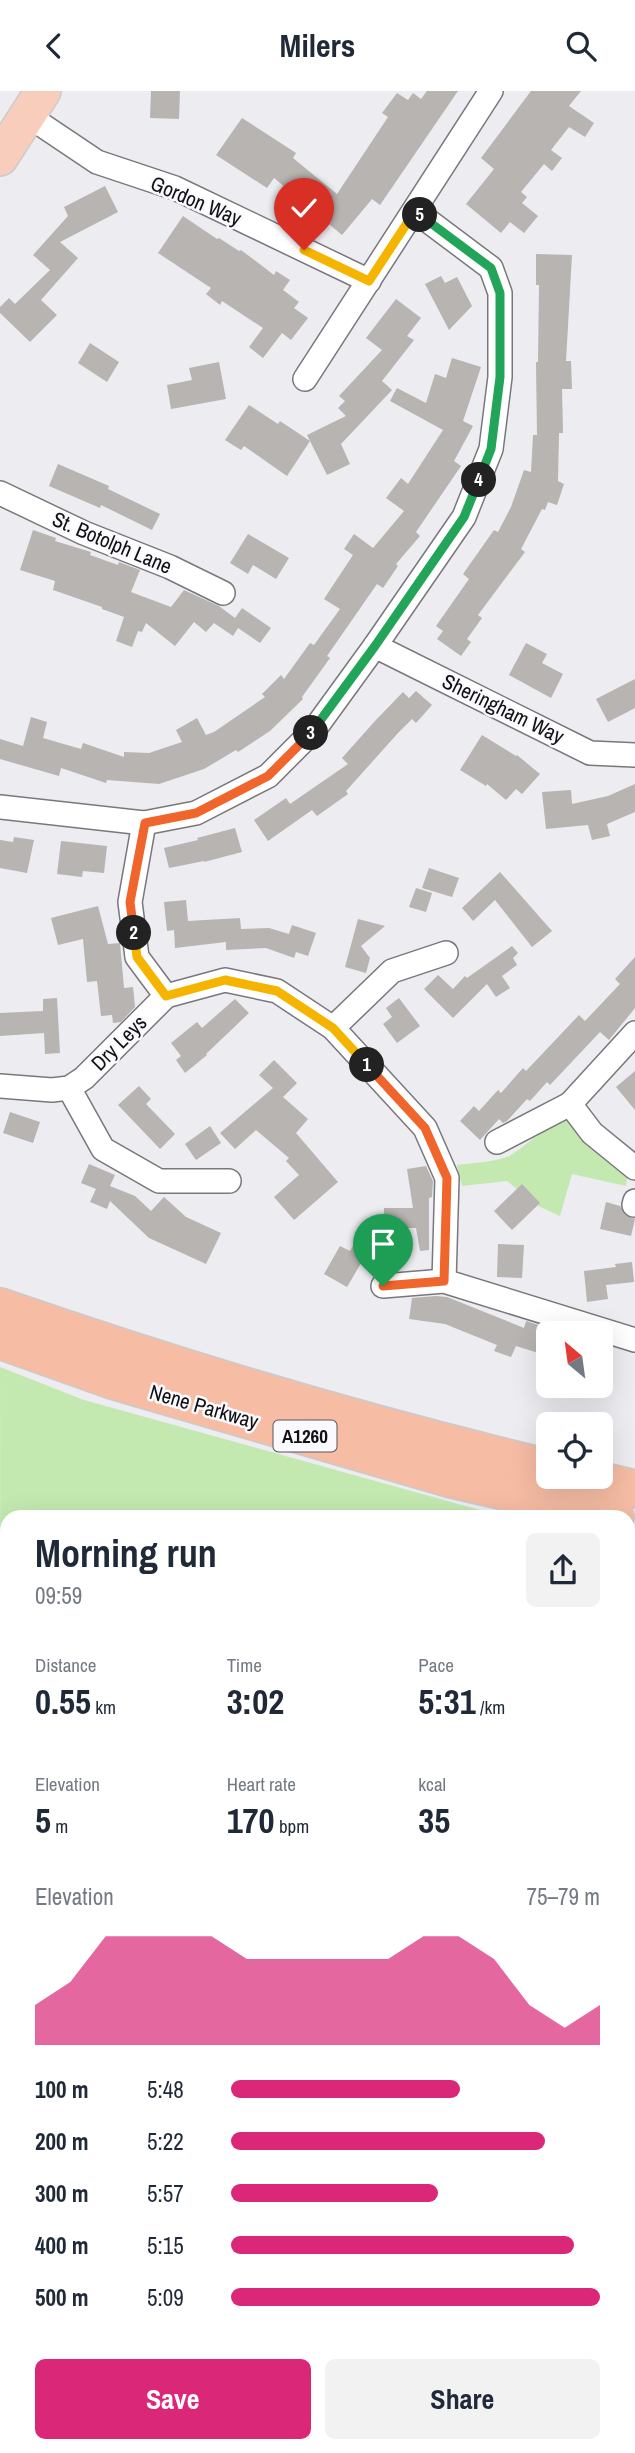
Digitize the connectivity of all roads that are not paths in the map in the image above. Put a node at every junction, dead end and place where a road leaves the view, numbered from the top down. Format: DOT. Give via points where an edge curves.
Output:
graph roads {
  1 [pos="491,91"];
  2 [pos="35,103"];
  3 [pos="0,158"];
  4 [pos="415,211"];
  5 [pos="369,281"];
  6 [pos="305,379"];
  7 [pos="0,492"];
  8 [pos="223,593"];
  9 [pos="375,646"];
  10 [pos="635,755"];
  11 [pos="0,807"];
  12 [pos="145,823"];
  13 [pos="446,953"];
  14 [pos="166,996"];
  15 [pos="333,1028"];
  16 [pos="635,1033"];
  17 [pos="0,1086"];
  18 [pos="69,1088"];
  19 [pos="570,1104"];
  20 [pos="497,1142"];
  21 [pos="635,1168"];
  22 [pos="229,1181"];
  23 [pos="444,1281"];
  24 [pos="383,1286"];
  25 [pos="0,1307"];
  26 [pos="0,1340"];
  27 [pos="635,1340"];
  28 [pos="536,1465"];
  29 [pos="613,1484"];
  30 [pos="635,1489"];
  31 [pos="586,1510"];
  1 -- 4 [label="street"];
  2 -- 3 [label="main road"];
  2 -- 5 [label="street, Gordon Way" via="97,162 175,188"];
  4 -- 5 [label="street"];
  4 -- 9 [label="street" via="491,268 500,293 500,377 491,449 464,517"];
  5 -- 6 [label="street"];
  7 -- 8 [label="street, St. Botolph Lane"];
  9 -- 10 [label="street, Sheringham Way" via="590,753"];
  9 -- 12 [label="street" via="314,730 268,776 196,813"];
  11 -- 12 [label="street"];
  12 -- 14 [label="street" via="130,902 137,957"];
  13 -- 15 [label="street" via="392,971"];
  14 -- 15 [label="street, Dry Leys" via="225,980 277,991"];
  14 -- 18 [label="street, Dry Leys"];
  15 -- 23 [label="street, Dry Leys" via="425,1128 447,1178"];
  16 -- 19 [label="street"];
  17 -- 18 [label="street"];
  18 -- 22 [label="street" via="103,1149 159,1181"];
  19 -- 20 [label="street"];
  19 -- 21 [label="street" via="592,1133"];
  23 -- 24 [label="street"];
  23 -- 27 [label="street"];
  25 -- 28 [label="highway, Nene Parkway / A1260" via="121,1349"];
  26 -- 31 [label="highway, Nene Parkway / A1260" via="113,1380 439,1475"];
  29 -- 30 [label="highway"];
}
